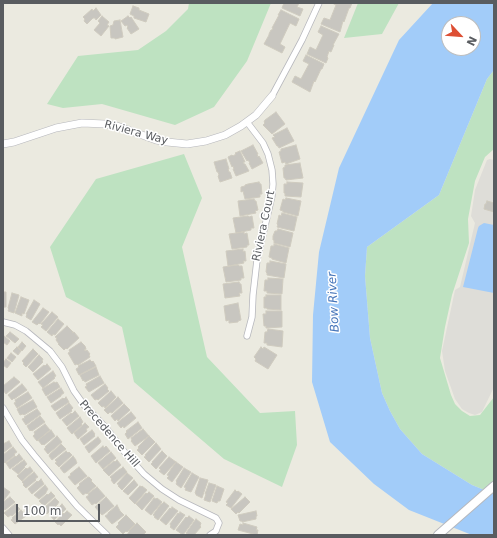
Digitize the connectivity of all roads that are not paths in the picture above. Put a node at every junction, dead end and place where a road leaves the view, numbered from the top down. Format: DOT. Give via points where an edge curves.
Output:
graph roads {
  1 [pos="319,3"];
  2 [pos="272,96"];
  3 [pos="247,122"];
  4 [pos="3,144"];
  5 [pos="3,322"];
  6 [pos="247,336"];
  7 [pos="3,408"];
  8 [pos="494,486"];
  9 [pos="3,528"];
  10 [pos="104,534"];
  11 [pos="8,535"];
  12 [pos="210,535"];
  13 [pos="438,535"];
  1 -- 2 [label="street, Riviera Way"];
  2 -- 3 [label="street, Riviera Way"];
  3 -- 4 [label="street, Riviera Way" via="220,137 187,144 156,140 117,126 82,123"];
  3 -- 6 [label="street, Riviera Court" via="268,154 273,184 257,260 252,320"];
  5 -- 12 [label="street, Precedence Hill" via="15,324 50,351 84,405 144,474 179,500 216,518 219,523 216,531"];
  7 -- 10 [label="street" via="28,447"];
  8 -- 13 [label="main road"];
  9 -- 11 [label="street"];
}
